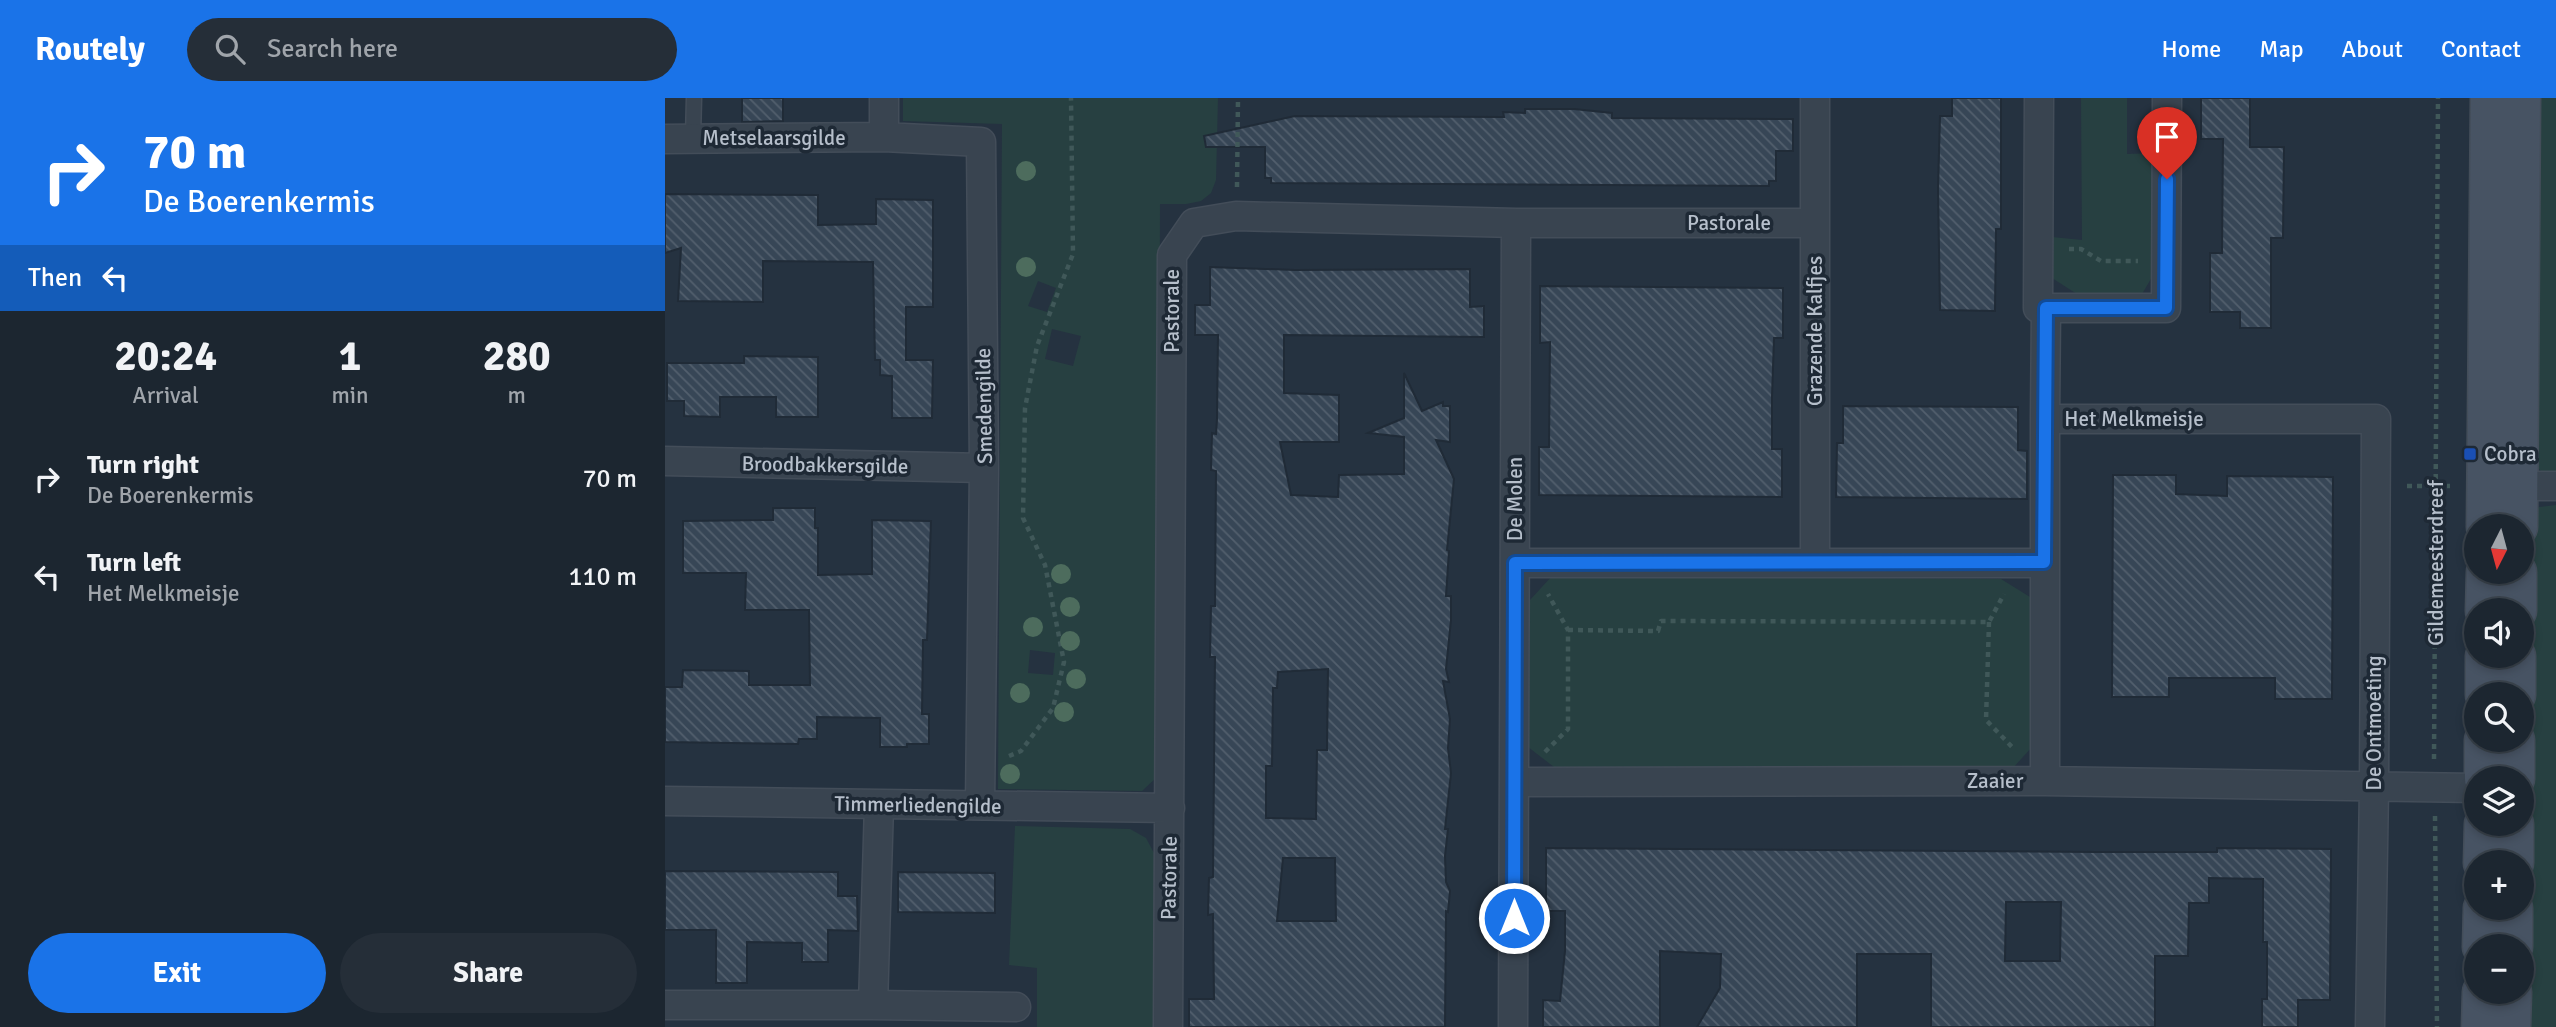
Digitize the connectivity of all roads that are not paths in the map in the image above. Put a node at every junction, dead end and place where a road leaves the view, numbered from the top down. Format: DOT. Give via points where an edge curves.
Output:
graph roads {
  1 [pos="694,98"];
  2 [pos="884,98"];
  3 [pos="1815,98"];
  4 [pos="2039,98"];
  5 [pos="2167,98"];
  6 [pos="2490,98"];
  7 [pos="2521,98"];
  8 [pos="884,137"];
  9 [pos="693,138"];
  10 [pos="665,139"];
  11 [pos="1516,223"];
  12 [pos="1815,223"];
  13 [pos="2046,308"];
  14 [pos="2045,419"];
  15 [pos="2376,419"];
  16 [pos="665,460"];
  17 [pos="984,468"];
  18 [pos="2502,486"];
  19 [pos="2556,486"];
  20 [pos="2491,514"];
  21 [pos="2513,514"];
  22 [pos="1523,563"];
  23 [pos="1815,563"];
  24 [pos="2033,563"];
  25 [pos="2045,781"];
  26 [pos="1514,782"];
  27 [pos="2374,788"];
  28 [pos="2464,788"];
  29 [pos="665,801"];
  30 [pos="879,805"];
  31 [pos="980,805"];
  32 [pos="1170,808"];
  33 [pos="665,1004"];
  34 [pos="2482,1004"];
  35 [pos="2512,1004"];
  36 [pos="873,1005"];
  37 [pos="1016,1007"];
  38 [pos="1168,1027"];
  39 [pos="1513,1027"];
  40 [pos="2369,1027"];
  41 [pos="2481,1027"];
  42 [pos="2511,1027"];
  1 -- 9 [label="lane"];
  2 -- 8 [label="street"];
  3 -- 12 [label="street, Grazende Kalfjes"];
  4 -- 13 [label="street" via="2038,308"];
  5 -- 13 [label="street" via="2166,308"];
  6 -- 18 [label="street"];
  7 -- 18 [label="street"];
  8 -- 9 [label="street, Metselaarsgilde"];
  8 -- 17 [label="street, Smedengilde" via="981,142"];
  9 -- 10 [label="street, Metselaarsgilde"];
  11 -- 12 [label="street, Pastorale"];
  11 -- 22 [label="street, De Molen"];
  11 -- 32 [label="street, Pastorale" via="1236,216 1194,223 1172,255"];
  12 -- 23 [label="street, Grazende Kalfjes"];
  13 -- 14 [label="street"];
  14 -- 15 [label="street, Het Melkmeisje"];
  14 -- 24 [label="street, Het Melkmeisje"];
  15 -- 27 [label="street, De Ontmoeting"];
  16 -- 17 [label="street, Broodbakkersgilde"];
  17 -- 31 [label="street, Smedengilde"];
  18 -- 19 [label="street"];
  18 -- 20 [label="street"];
  18 -- 21 [label="street"];
  22 -- 23 [label="street"];
  22 -- 26 [label="street, De Molen"];
  23 -- 24 [label="street"];
  24 -- 25 [label="street, Het Melkmeisje"];
  25 -- 26 [label="street, Zaaier"];
  25 -- 27 [label="street, Zaaier"];
  26 -- 39 [label="street, De Molen"];
  27 -- 28 [label="street, Zaaier"];
  27 -- 40 [label="street, De Ontmoeting"];
  29 -- 30 [label="street, Timmerliedengilde"];
  30 -- 31 [label="street, Timmerliedengilde"];
  30 -- 36 [label="street"];
  31 -- 32 [label="street, Timmerliedengilde"];
  32 -- 38 [label="street, Pastorale"];
  33 -- 36 [label="street"];
  34 -- 41 [label="street"];
  35 -- 42 [label="street"];
  36 -- 37 [label="street"];
}
